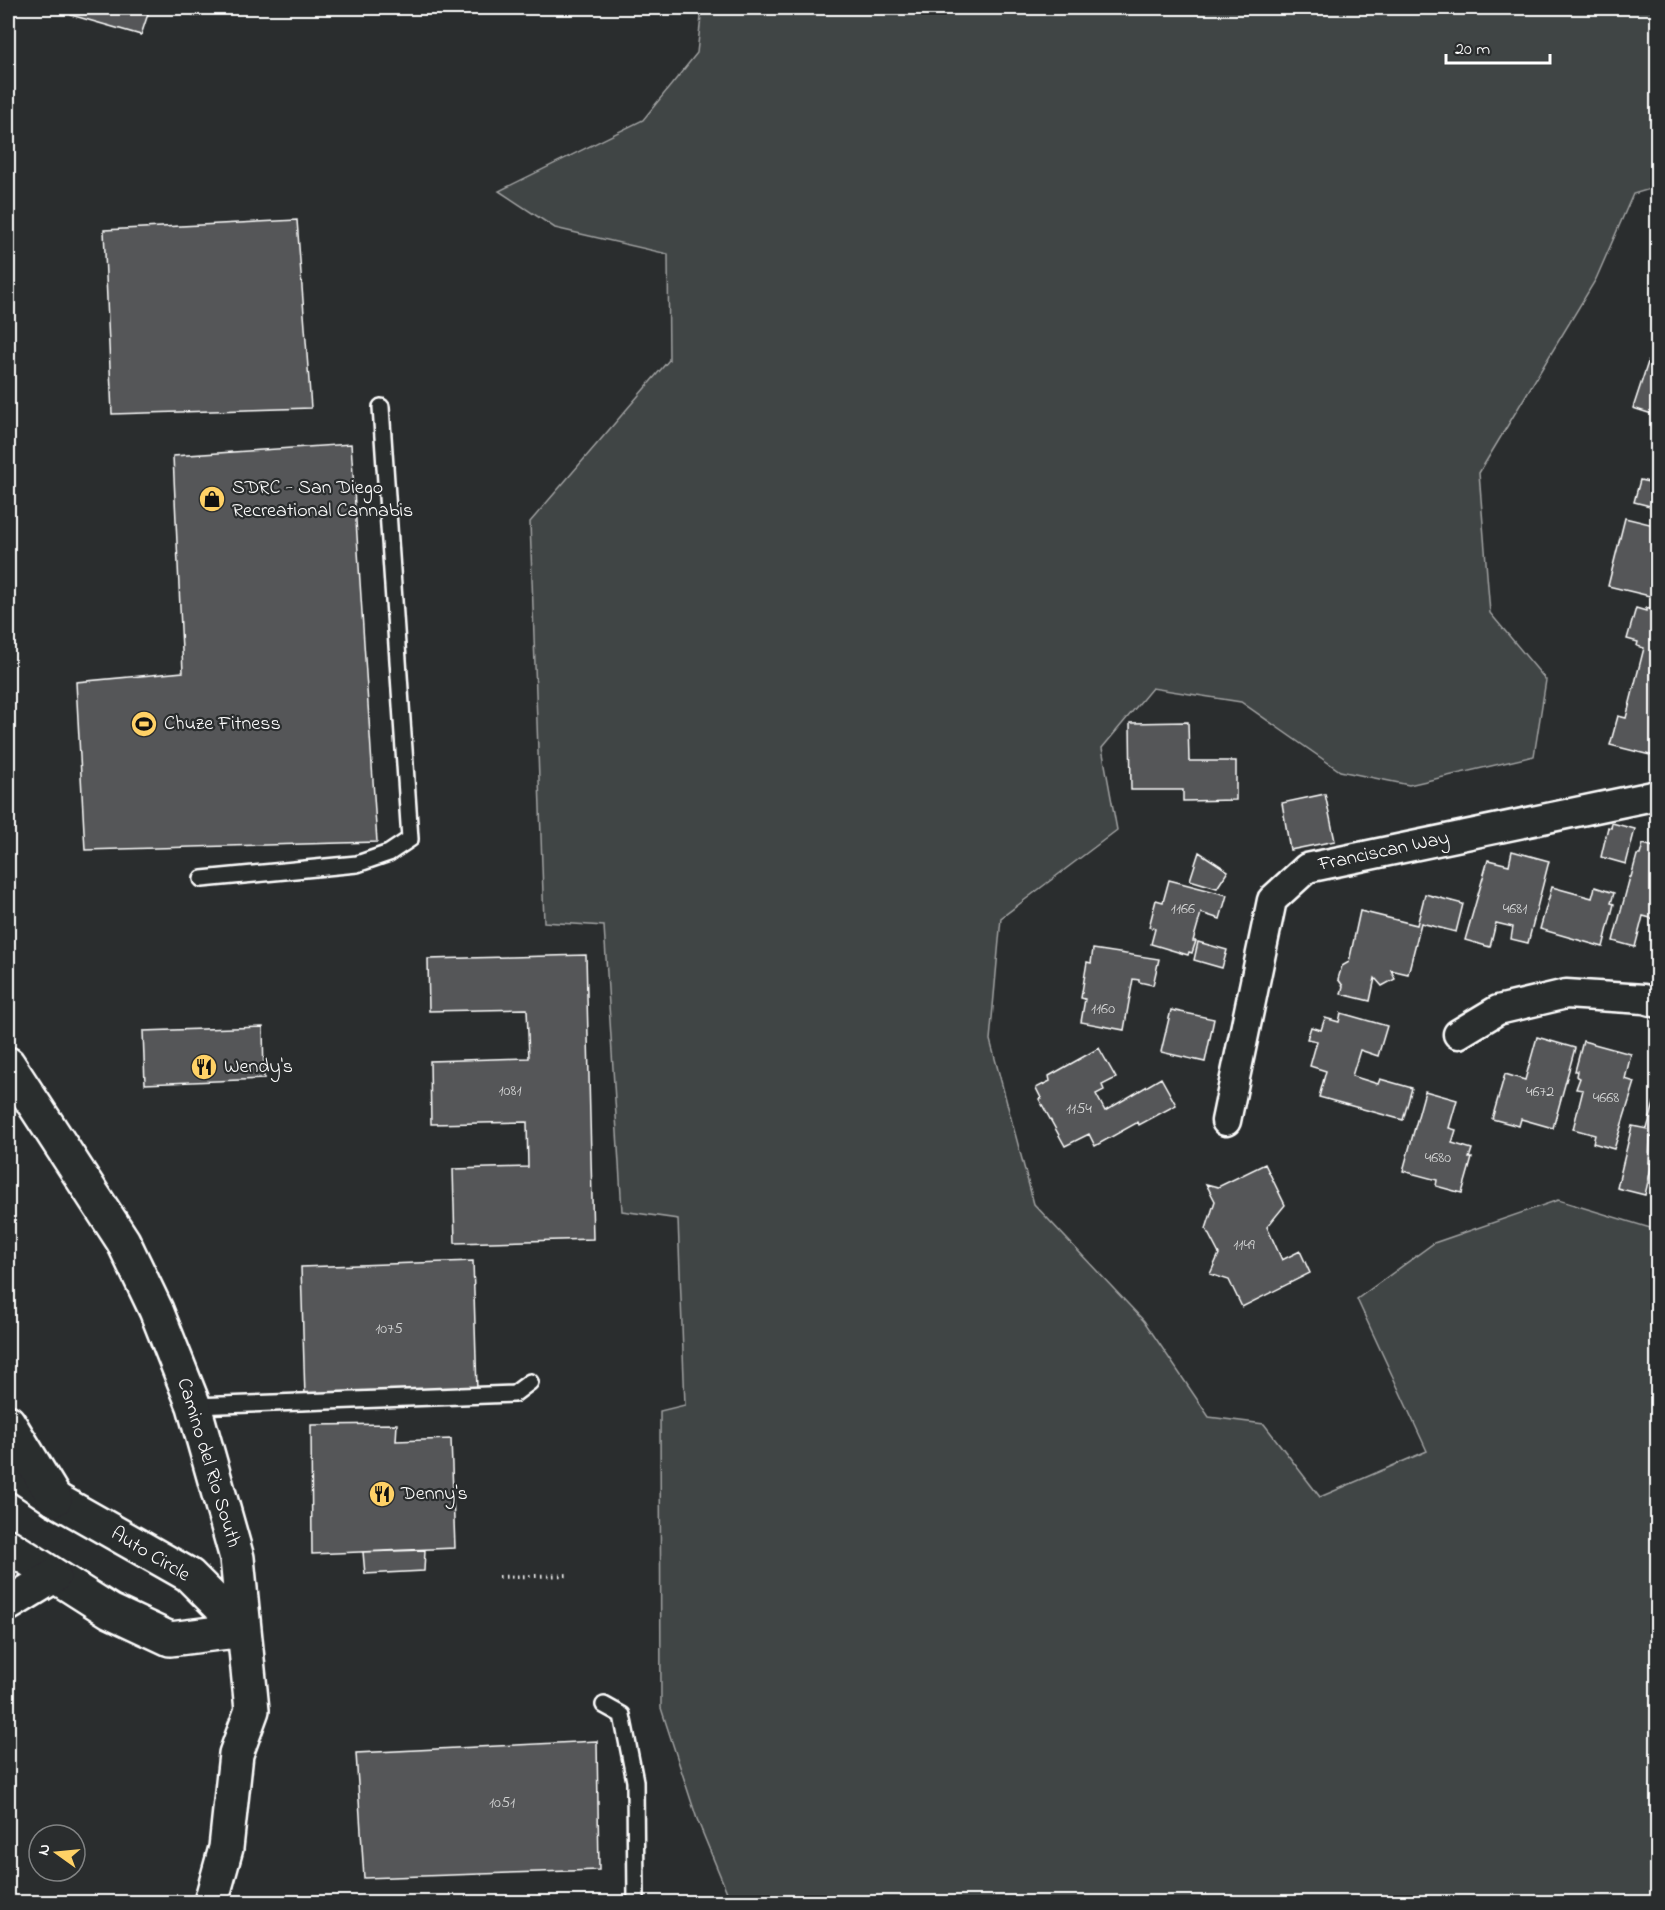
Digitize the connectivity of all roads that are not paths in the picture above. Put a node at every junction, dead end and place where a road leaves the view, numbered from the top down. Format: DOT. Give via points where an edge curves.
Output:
graph roads {
  1 [pos="381,407"];
  2 [pos="1658,793"];
  3 [pos="202,879"];
  4 [pos="1658,1003"];
  5 [pos="1458,1034"];
  6 [pos="8,1064"];
  7 [pos="1226,1121"];
  8 [pos="530,1382"];
  9 [pos="194,1406"];
  10 [pos="8,1422"];
  11 [pos="8,1467"];
  12 [pos="54,1500"];
  13 [pos="8,1546"];
  14 [pos="54,1576"];
  15 [pos="8,1604"];
  16 [pos="244,1630"];
  17 [pos="604,1705"];
  18 [pos="211,1902"];
  19 [pos="636,1902"];
  1 -- 3 [label="lane" via="410,839 389,853 357,864"];
  2 -- 7 [label="street, Franciscan Way" via="1307,868 1272,900"];
  4 -- 5 [label="street" via="1566,994 1498,1011"];
  6 -- 9 [label="main road, Camino del Rio South" via="123,1241 156,1310"];
  8 -- 9 [label="lane" via="514,1394"];
  9 -- 16 [label="main road, Camino del Rio South" via="237,1558"];
  10 -- 12 [label="main road"];
  11 -- 12 [label="main road, Auto Circle"];
  12 -- 16 [label="main road, Auto Circle" via="189,1575"];
  13 -- 14 [label="main road"];
  14 -- 15 [label="main road"];
  14 -- 16 [label="main road" via="110,1611 170,1639"];
  16 -- 18 [label="main road, Camino del Rio South" via="252,1710 236,1754 226,1848"];
  17 -- 19 [label="lane" via="622,1715 635,1781"];
}
